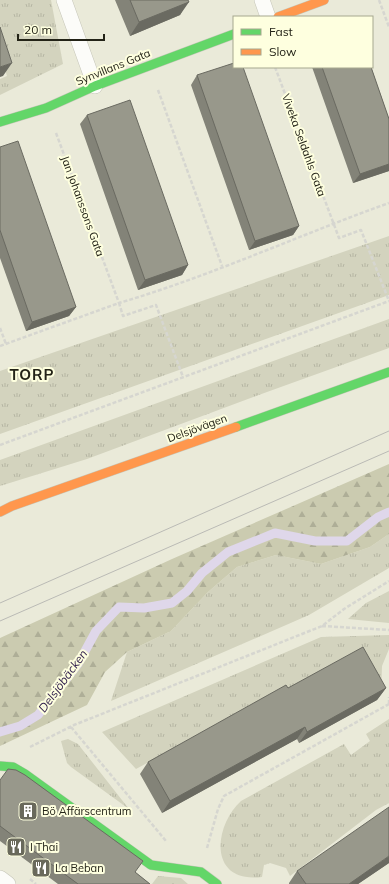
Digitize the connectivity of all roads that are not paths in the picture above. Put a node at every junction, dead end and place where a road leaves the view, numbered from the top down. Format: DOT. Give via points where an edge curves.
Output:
graph roads {
  1 [pos="64,0"];
  2 [pos="262,0"];
  3 [pos="324,0"];
  4 [pos="268,16"];
  5 [pos="281,16"];
  6 [pos="233,34"];
  7 [pos="95,86"];
  8 [pos="0,122"];
  9 [pos="389,372"];
  10 [pos="0,506"];
  11 [pos="12,506"];
  12 [pos="0,512"];
  13 [pos="0,766"];
  14 [pos="0,878"];
  15 [pos="8,884"];
  16 [pos="217,884"];
  1 -- 7 [label="lane"];
  2 -- 4 [label="lane"];
  3 -- 5 [label="street"];
  6 -- 7 [label="street, Synvillans Gata"];
  7 -- 8 [label="street, Synvillans Gata" via="46,108"];
  9 -- 11 [label="street, Delsjövägen"];
  10 -- 11 [label="street, Delsjövägen"];
  11 -- 12 [label="street, Delsjövägen"];
  13 -- 16 [label="street" via="13,767 151,865 201,872"];
  14 -- 15 [label="lane"];
}
